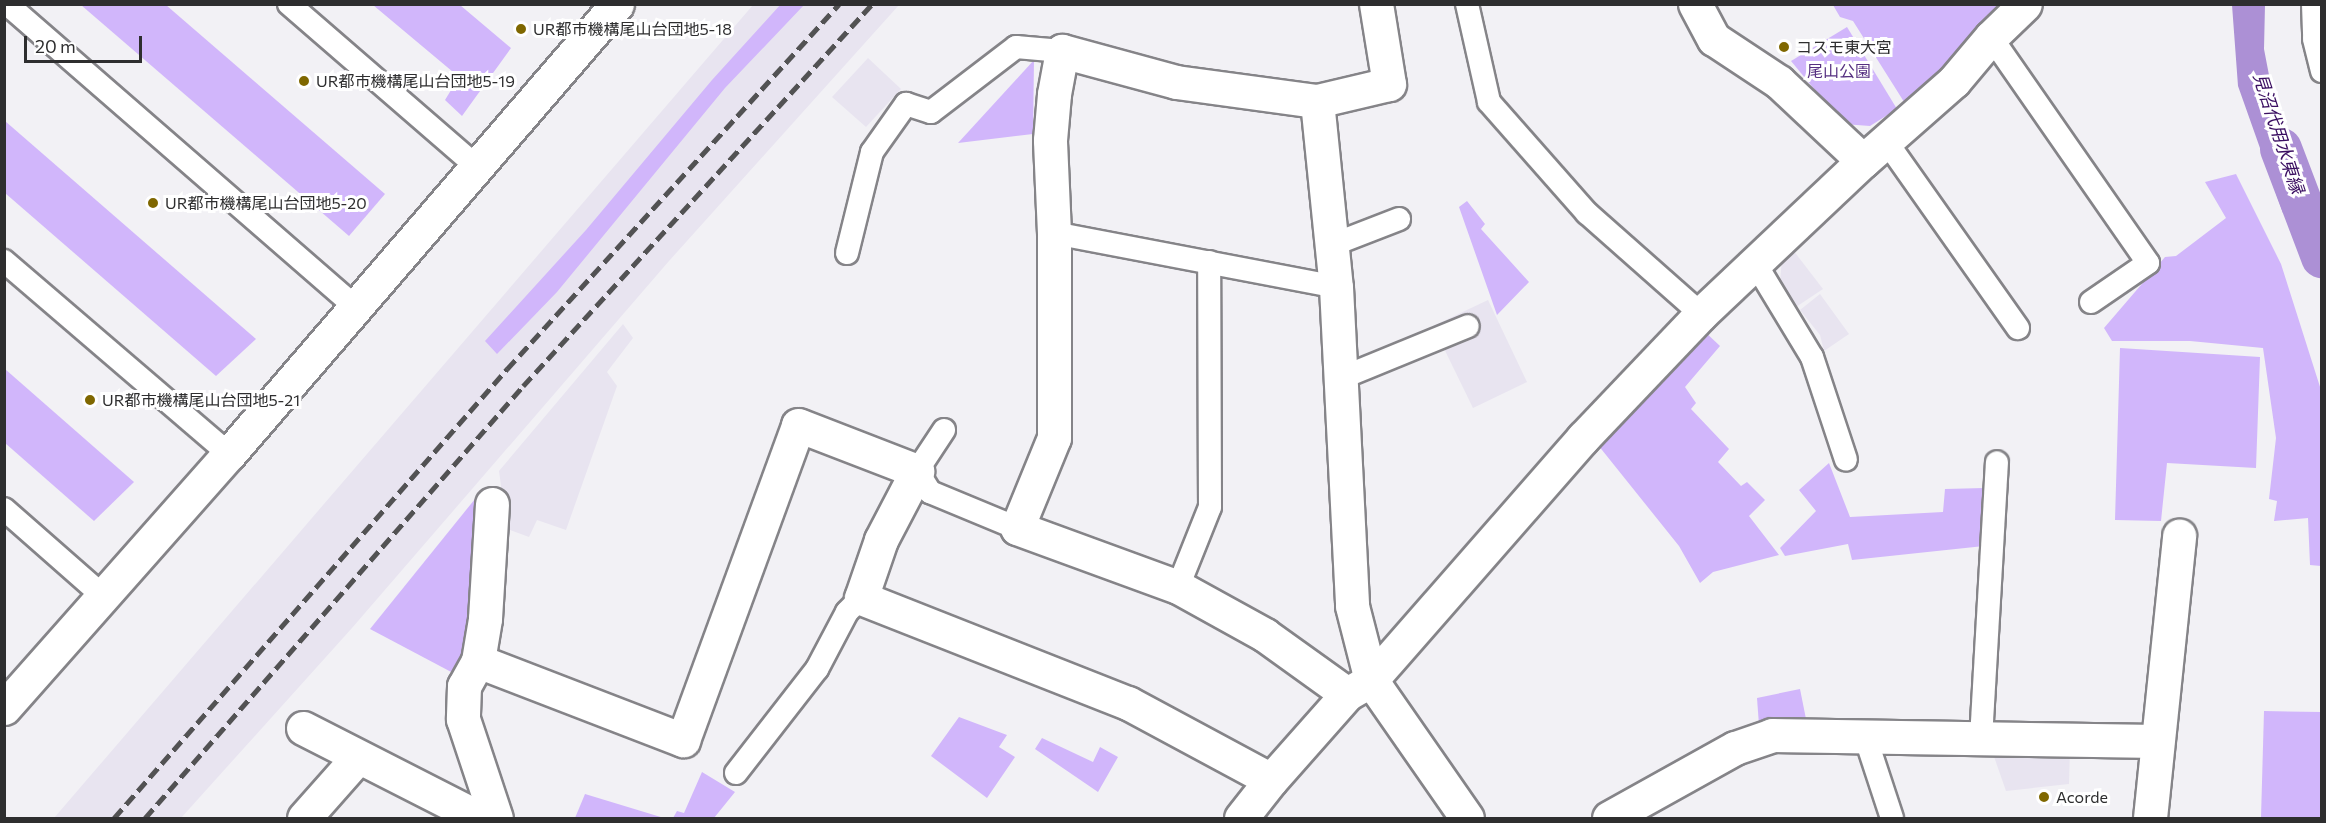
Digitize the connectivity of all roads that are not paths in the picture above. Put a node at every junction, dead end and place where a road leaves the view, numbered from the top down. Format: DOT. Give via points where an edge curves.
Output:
graph roads {
  1 [pos="7,4"];
  2 [pos="289,4"];
  3 [pos="1376,4"];
  4 [pos="1467,4"];
  5 [pos="1695,4"];
  6 [pos="2025,4"];
  7 [pos="2313,4"];
  8 [pos="603,9"];
  9 [pos="1991,37"];
  10 [pos="1062,51"];
  11 [pos="2322,71"];
  12 [pos="1317,101"];
  13 [pos="1875,151"];
  14 [pos="477,167"];
  15 [pos="1399,219"];
  16 [pos="1054,233"];
  17 [pos="1332,245"];
  18 [pos="847,253"];
  19 [pos="4,261"];
  20 [pos="1209,262"];
  21 [pos="1755,263"];
  22 [pos="1336,288"];
  23 [pos="2091,302"];
  24 [pos="355,307"];
  25 [pos="1701,314"];
  26 [pos="1468,326"];
  27 [pos="2018,328"];
  28 [pos="1339,379"];
  29 [pos="944,430"];
  30 [pos="229,454"];
  31 [pos="1846,460"];
  32 [pos="1997,462"];
  33 [pos="917,471"];
  34 [pos="492,504"];
  35 [pos="4,509"];
  36 [pos="1017,528"];
  37 [pos="2179,536"];
  38 [pos="1178,587"];
  39 [pos="103,596"];
  40 [pos="861,598"];
  41 [pos="478,661"];
  42 [pos="1359,687"];
  43 [pos="4,708"];
  44 [pos="303,728"];
  45 [pos="1866,739"];
  46 [pos="1981,739"];
  47 [pos="2157,741"];
  48 [pos="358,757"];
  49 [pos="736,773"];
  50 [pos="1271,780"];
  51 [pos="304,819"];
  52 [pos="480,819"];
  53 [pos="496,819"];
  54 [pos="1241,819"];
  55 [pos="1467,819"];
  56 [pos="1609,819"];
  57 [pos="1892,819"];
  58 [pos="2150,819"];
  1 -- 24 [label="lane"];
  2 -- 14 [label="lane"];
  3 -- 12 [label="street" via="1389,84"];
  4 -- 25 [label="lane" via="1489,102 1587,213"];
  5 -- 13 [label="street" via="1714,39"];
  6 -- 9 [label="street"];
  7 -- 11 [label="lane" via="2314,39"];
  8 -- 14 [label="street"];
  9 -- 13 [label="street" via="1954,81"];
  9 -- 23 [label="lane" via="2148,263"];
  10 -- 12 [label="street" via="1176,82"];
  10 -- 16 [label="street" via="1050,140"];
  10 -- 18 [label="lane" via="1016,47 931,111 906,104 872,152"];
  12 -- 17 [label="street"];
  13 -- 21 [label="street"];
  13 -- 27 [label="lane"];
  14 -- 24 [label="street"];
  15 -- 17 [label="lane"];
  16 -- 20 [label="lane"];
  16 -- 36 [label="street" via="1054,438"];
  17 -- 22 [label="street"];
  19 -- 30 [label="lane"];
  20 -- 22 [label="lane"];
  20 -- 38 [label="lane" via="1210,507"];
  21 -- 25 [label="street"];
  21 -- 31 [label="lane" via="1812,357"];
  22 -- 28 [label="street"];
  24 -- 30 [label="street"];
  25 -- 42 [label="street" via="1583,438"];
  26 -- 28 [label="lane"];
  28 -- 42 [label="street"];
  29 -- 33 [label="lane"];
  30 -- 39 [label="street"];
  32 -- 46 [label="lane"];
  33 -- 36 [label="lane" via="930,492"];
  33 -- 40 [label="street" via="881,540"];
  33 -- 41 [label="street" via="798,425 683,740"];
  34 -- 41 [label="street" via="485,619"];
  35 -- 39 [label="lane"];
  36 -- 38 [label="street"];
  37 -- 47 [label="street"];
  38 -- 42 [label="street"];
  39 -- 43 [label="street"];
  40 -- 49 [label="lane" via="847,612 817,669"];
  40 -- 50 [label="street" via="1128,703"];
  41 -- 53 [label="street" via="464,686 463,719"];
  42 -- 50 [label="street"];
  42 -- 55 [label="street"];
  44 -- 48 [label="street"];
  45 -- 46 [label="street"];
  45 -- 56 [label="street" via="1772,735 1735,748"];
  45 -- 57 [label="lane"];
  46 -- 47 [label="street"];
  47 -- 58 [label="street"];
  48 -- 51 [label="street"];
  48 -- 52 [label="street"];
  50 -- 54 [label="street"];
}
